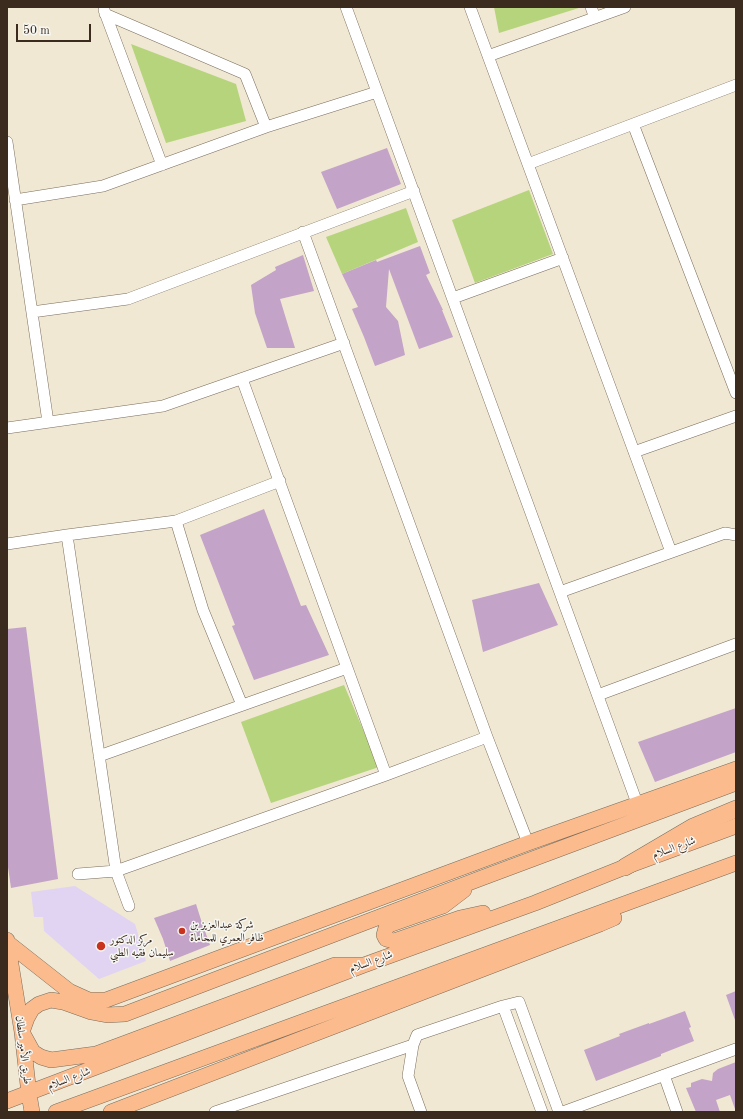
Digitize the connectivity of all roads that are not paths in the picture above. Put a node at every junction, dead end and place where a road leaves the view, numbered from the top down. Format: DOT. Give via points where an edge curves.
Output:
graph roads {
  1 [pos="346,7"];
  2 [pos="470,7"];
  3 [pos="591,7"];
  4 [pos="625,7"];
  5 [pos="104,11"];
  6 [pos="595,18"];
  7 [pos="488,56"];
  8 [pos="736,85"];
  9 [pos="377,92"];
  10 [pos="633,124"];
  11 [pos="266,127"];
  12 [pos="7,142"];
  13 [pos="528,164"];
  14 [pos="162,165"];
  15 [pos="414,191"];
  16 [pos="15,200"];
  17 [pos="303,232"];
  18 [pos="563,258"];
  19 [pos="453,298"];
  20 [pos="32,312"];
  21 [pos="344,343"];
  22 [pos="242,378"];
  23 [pos="736,393"];
  24 [pos="736,416"];
  25 [pos="48,422"];
  26 [pos="7,428"];
  27 [pos="634,452"];
  28 [pos="280,481"];
  29 [pos="176,521"];
  30 [pos="67,535"];
  31 [pos="736,535"];
  32 [pos="7,544"];
  33 [pos="671,552"];
  34 [pos="560,592"];
  35 [pos="736,644"];
  36 [pos="348,668"];
  37 [pos="598,694"];
  38 [pos="242,705"];
  39 [pos="487,737"];
  40 [pos="99,756"];
  41 [pos="736,769"];
  42 [pos="386,775"];
  43 [pos="736,783"];
  44 [pos="637,803"];
  45 [pos="736,809"];
  46 [pos="736,826"];
  47 [pos="528,843"];
  48 [pos="736,863"];
  49 [pos="625,867"];
  50 [pos="116,871"];
  51 [pos="78,874"];
  52 [pos="696,878"];
  53 [pos="479,879"];
  54 [pos="535,903"];
  55 [pos="129,906"];
  56 [pos="7,940"];
  57 [pos="8,943"];
  58 [pos="364,965"];
  59 [pos="503,1006"];
  60 [pos="22,1032"];
  61 [pos="413,1045"];
  62 [pos="736,1049"];
  63 [pos="664,1075"];
  64 [pos="29,1094"];
  65 [pos="7,1102"];
  66 [pos="32,1112"];
  67 [pos="56,1112"];
  68 [pos="111,1112"];
  69 [pos="215,1112"];
  70 [pos="421,1112"];
  71 [pos="542,1112"];
  72 [pos="559,1112"];
  73 [pos="563,1112"];
  74 [pos="677,1112"];
  1 -- 9 [label="street"];
  2 -- 7 [label="street"];
  3 -- 6 [label="street"];
  4 -- 6 [label="street"];
  5 -- 11 [label="street" via="245,74"];
  5 -- 14 [label="street"];
  6 -- 7 [label="street"];
  7 -- 13 [label="street"];
  8 -- 10 [label="street"];
  9 -- 11 [label="street"];
  9 -- 15 [label="street"];
  10 -- 13 [label="street"];
  10 -- 23 [label="street"];
  11 -- 14 [label="street"];
  12 -- 16 [label="street"];
  13 -- 18 [label="street"];
  14 -- 16 [label="street" via="104,186"];
  15 -- 17 [label="street"];
  15 -- 19 [label="street"];
  16 -- 20 [label="street"];
  17 -- 20 [label="street" via="128,299"];
  17 -- 21 [label="street"];
  18 -- 19 [label="street"];
  18 -- 27 [label="street"];
  19 -- 34 [label="street"];
  20 -- 25 [label="street"];
  21 -- 22 [label="street"];
  21 -- 39 [label="street"];
  22 -- 25 [label="street" via="163,406"];
  22 -- 28 [label="street"];
  24 -- 27 [label="street"];
  25 -- 26 [label="street"];
  27 -- 33 [label="street"];
  28 -- 29 [label="street"];
  28 -- 36 [label="street"];
  29 -- 30 [label="street"];
  29 -- 38 [label="street" via="203,610"];
  30 -- 32 [label="street"];
  30 -- 40 [label="street"];
  31 -- 33 [label="street" via="725,533"];
  33 -- 34 [label="street"];
  34 -- 37 [label="street"];
  35 -- 37 [label="street"];
  36 -- 38 [label="street"];
  36 -- 42 [label="street"];
  37 -- 44 [label="street"];
  38 -- 40 [label="street"];
  39 -- 42 [label="street"];
  39 -- 47 [label="street"];
  40 -- 50 [label="street"];
  41 -- 44 [label="main road"];
  42 -- 50 [label="street"];
  43 -- 53 [label="main road"];
  44 -- 47 [label="main road"];
  45 -- 49 [label="highway" via="693,827"];
  46 -- 49 [label="main road, شارع السلام"];
  47 -- 57 [label="main road" via="106,1000 89,1000 69,991"];
  48 -- 52 [label="main road"];
  49 -- 54 [label="main road, شارع السلام"];
  50 -- 51 [label="street"];
  50 -- 55 [label="street"];
  52 -- 67 [label="main road"];
  52 -- 68 [label="main road" via="600,924"];
  53 -- 54 [label="main road" via="443,906 389,925 384,935 386,939 394,941 460,918"];
  53 -- 60 [label="main road" via="126,1014 107,1015 51,1000 39,1004 32,1009"];
  54 -- 58 [label="main road, شارع السلام"];
  56 -- 57 [label="main road, طريق الأمير سلطان"];
  57 -- 60 [label="main road, طريق الأمير سلطان"];
  58 -- 60 [label="main road" via="335,965 96,1054 52,1060 41,1057 33,1052"];
  58 -- 64 [label="main road, شارع السلام"];
  59 -- 61 [label="street" via="417,1035"];
  59 -- 71 [label="street"];
  59 -- 72 [label="street" via="518,1002"];
  60 -- 64 [label="main road, طريق الأمير سلطان"];
  61 -- 69 [label="street"];
  61 -- 70 [label="street" via="408,1076"];
  62 -- 63 [label="street"];
  63 -- 73 [label="street"];
  63 -- 74 [label="street"];
  64 -- 65 [label="main road, شارع السلام"];
  64 -- 66 [label="main road, طريق الأمير سلطان"];
}
